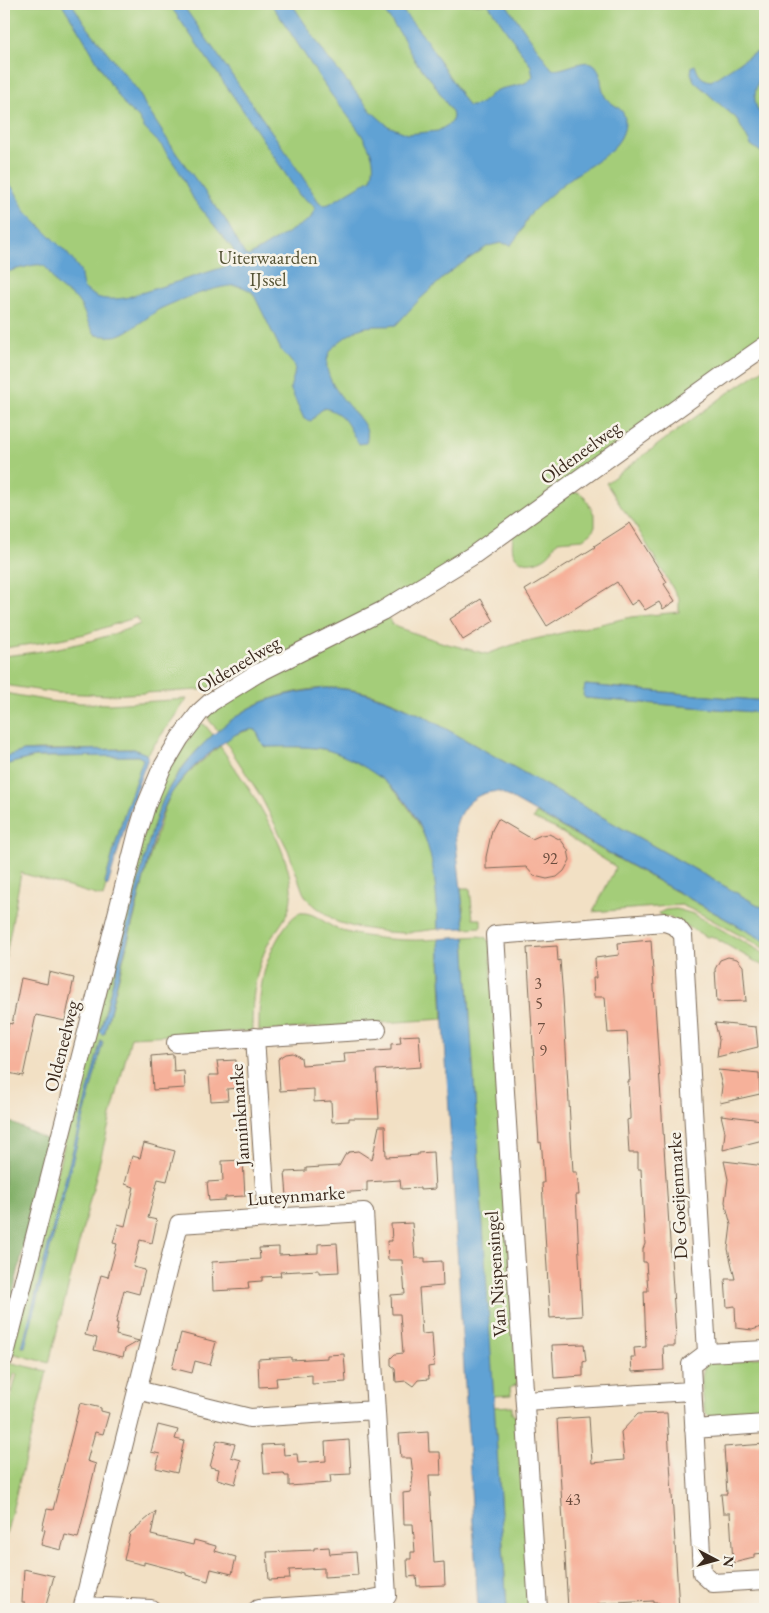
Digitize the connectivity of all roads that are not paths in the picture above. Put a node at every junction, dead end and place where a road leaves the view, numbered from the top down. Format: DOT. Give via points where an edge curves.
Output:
graph roads {
  1 [pos="765,346"];
  2 [pos="495,935"];
  3 [pos="377,1030"];
  4 [pos="255,1037"];
  5 [pos="176,1043"];
  6 [pos="267,1219"];
  7 [pos="765,1350"];
  8 [pos="707,1353"];
  9 [pos="4,1358"];
  10 [pos="137,1390"];
  11 [pos="691,1391"];
  12 [pos="525,1401"];
  13 [pos="375,1410"];
  14 [pos="765,1424"];
  15 [pos="694,1429"];
  16 [pos="765,1580"];
  17 [pos="151,1609"];
  18 [pos="258,1609"];
  19 [pos="538,1609"];
  1 -- 9 [label="street, Oldeneelweg" via="472,556 382,611 211,702 185,731 161,770 138,832"];
  2 -- 8 [label="street, De Goeijenmarke" via="665,922 676,926 683,935"];
  2 -- 12 [label="street, Van Nispensingel"];
  3 -- 4 [label="street, Janninkmarke"];
  4 -- 5 [label="street, Janninkmarke"];
  4 -- 6 [label="street, Janninkmarke"];
  6 -- 10 [label="street, Luteynmarke" via="179,1224"];
  6 -- 13 [label="street, Luteynmarke" via="364,1212"];
  7 -- 8 [label="street"];
  8 -- 11 [label="street" via="691,1364"];
  10 -- 13 [label="street" via="250,1418"];
  10 -- 17 [label="street, Luteynmarke" via="83,1606"];
  11 -- 12 [label="street"];
  11 -- 15 [label="street"];
  12 -- 19 [label="street, Van Nispensingel"];
  13 -- 18 [label="street, Luteynmarke" via="387,1596 357,1602"];
  14 -- 15 [label="street"];
  15 -- 16 [label="street" via="702,1573 714,1583"];
}
